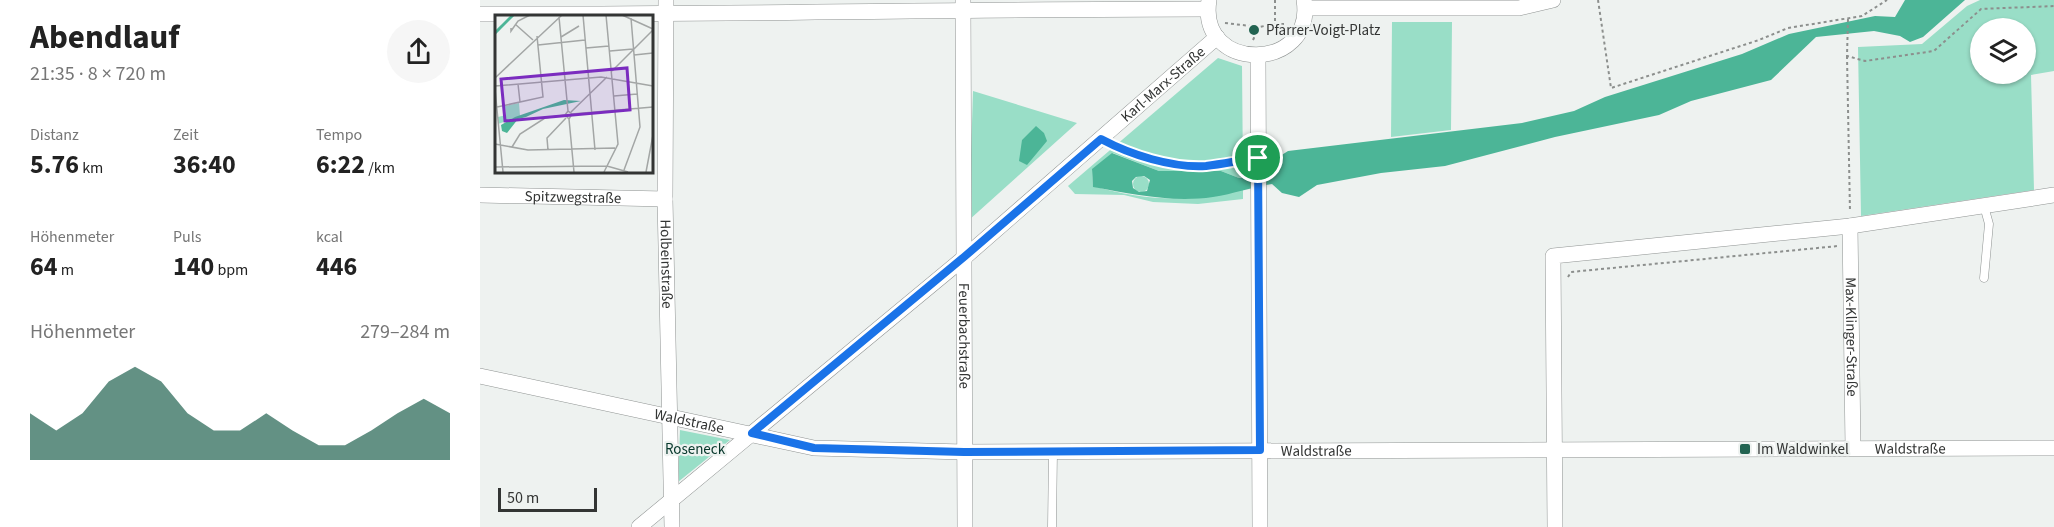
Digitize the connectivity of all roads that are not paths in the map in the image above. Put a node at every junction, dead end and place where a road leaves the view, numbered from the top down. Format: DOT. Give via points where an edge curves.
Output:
graph roads {
  1 [pos="1553,0"];
  2 [pos="963,4"];
  3 [pos="1305,4"];
  4 [pos="666,7"];
  5 [pos="480,14"];
  6 [pos="1211,17"];
  7 [pos="1258,56"];
  8 [pos="480,195"];
  9 [pos="2054,195"];
  10 [pos="665,199"];
  11 [pos="1984,205"];
  12 [pos="1850,226"];
  13 [pos="964,257"];
  14 [pos="1984,278"];
  15 [pos="480,376"];
  16 [pos="670,416"];
  17 [pos="752,433"];
  18 [pos="1853,448"];
  19 [pos="2054,448"];
  20 [pos="1260,450"];
  21 [pos="1053,451"];
  22 [pos="1554,451"];
  23 [pos="964,452"];
  24 [pos="672,498"];
  25 [pos="639,527"];
  26 [pos="672,527"];
  27 [pos="964,527"];
  28 [pos="1052,527"];
  29 [pos="1260,527"];
  30 [pos="1555,527"];
  1 -- 3 [label="street" via="1519,8"];
  2 -- 4 [label="street"];
  2 -- 6 [label="street"];
  2 -- 13 [label="street, Feuerbachstraße"];
  3 -- 7 [label="street" via="1302,26 1292,42 1276,52"];
  4 -- 5 [label="street"];
  4 -- 10 [label="street, Holbeinstraße"];
  6 -- 7 [label="street" via="1229,48"];
  6 -- 13 [label="street, Karl-Marx-Straße" via="1101,139"];
  7 -- 20 [label="street"];
  8 -- 10 [label="street, Spitzwegstraße"];
  9 -- 11 [label="street"];
  10 -- 16 [label="street, Holbeinstraße"];
  11 -- 12 [label="street"];
  11 -- 14 [label="lane" via="1989,224"];
  12 -- 18 [label="street, Max-Klinger-Straße"];
  12 -- 22 [label="street" via="1553,256"];
  13 -- 17 [label="street, Karl-Marx-Straße"];
  13 -- 23 [label="street, Feuerbachstraße"];
  15 -- 16 [label="street, Waldstraße"];
  16 -- 17 [label="street, Waldstraße"];
  16 -- 24 [label="street, Holbeinstraße"];
  17 -- 23 [label="street, Waldstraße" via="814,448"];
  17 -- 24 [label="street, Karl-Marx-Straße"];
  18 -- 19 [label="street, Waldstraße"];
  18 -- 22 [label="street, Waldstraße"];
  20 -- 21 [label="street, Waldstraße"];
  20 -- 22 [label="street, Waldstraße"];
  20 -- 29 [label="street"];
  21 -- 23 [label="street, Waldstraße"];
  21 -- 28 [label="lane"];
  22 -- 30 [label="street"];
  23 -- 27 [label="street, Feuerbachstraße"];
  24 -- 25 [label="street, Karl-Marx-Straße"];
  24 -- 26 [label="street, Holbeinstraße"];
}
